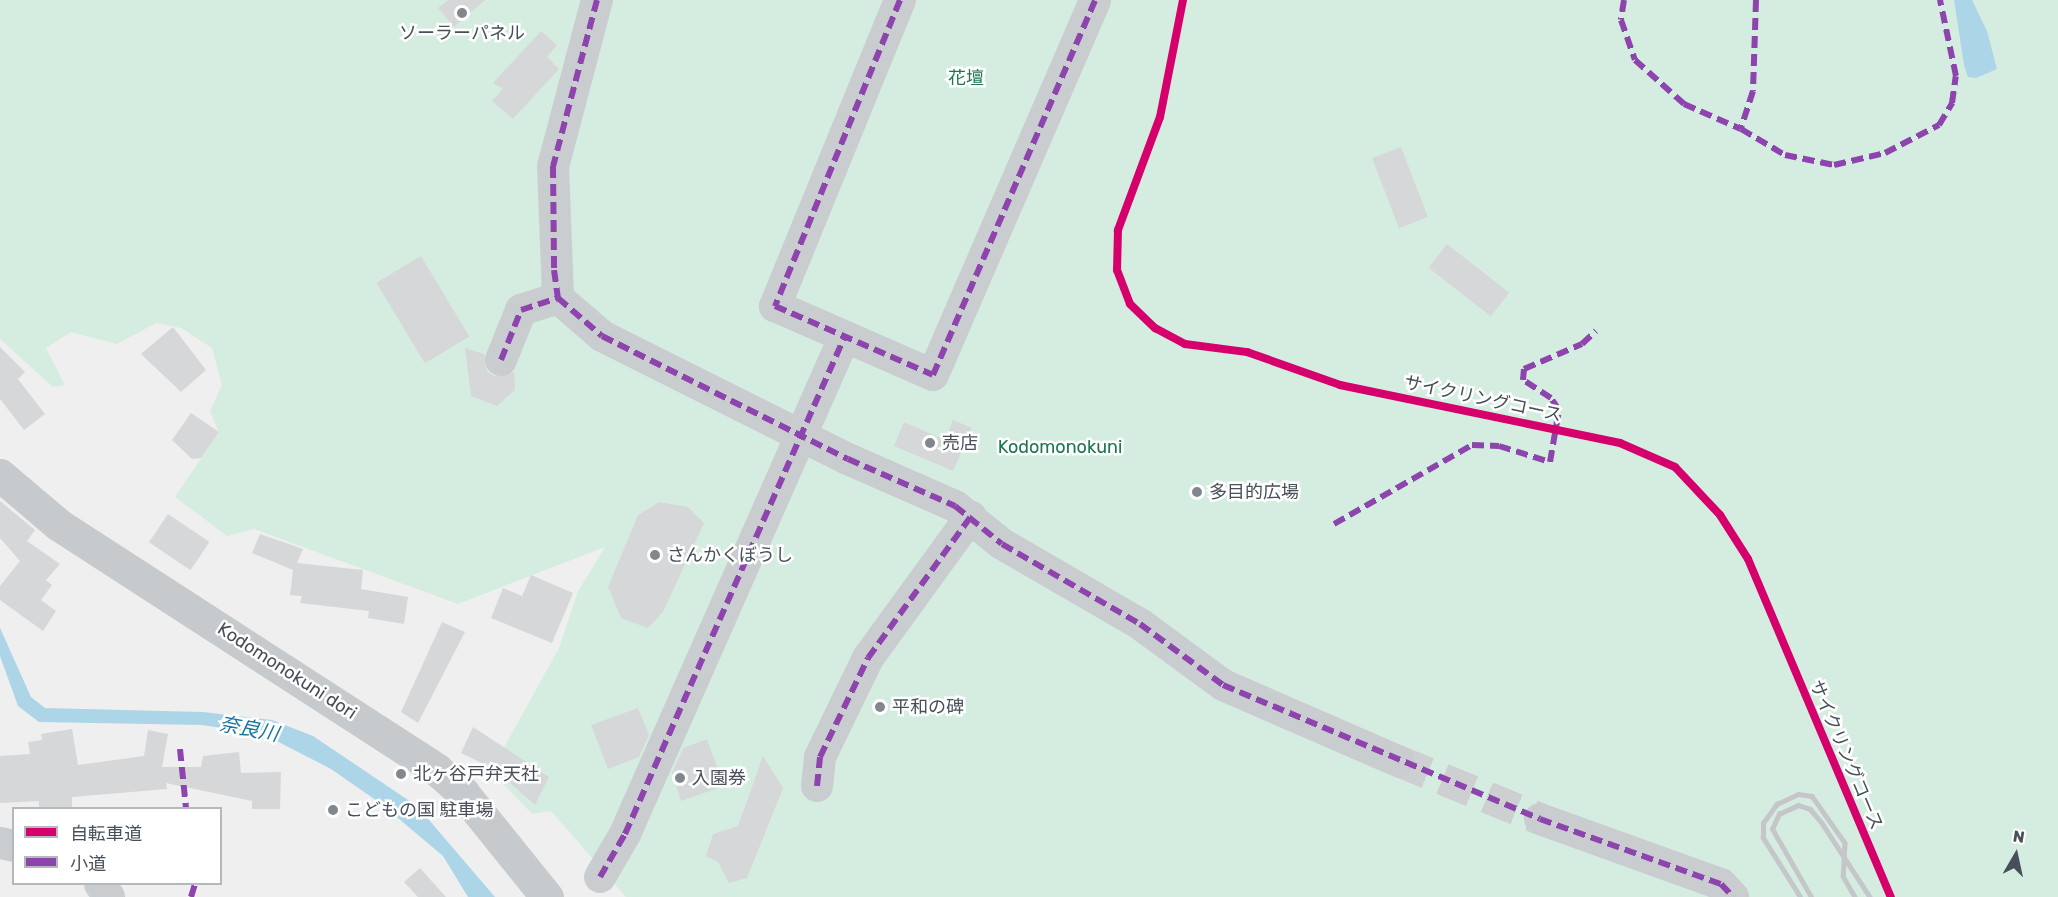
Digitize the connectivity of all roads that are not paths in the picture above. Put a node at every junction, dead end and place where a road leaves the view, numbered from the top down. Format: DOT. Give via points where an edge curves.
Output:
graph roads {
  1 [pos="597,0"];
  2 [pos="900,0"];
  3 [pos="1095,0"];
  4 [pos="558,298"];
  5 [pos="844,338"];
  6 [pos="501,360"];
  7 [pos="802,436"];
  8 [pos="0,475"];
  9 [pos="971,516"];
  10 [pos="1398,761"];
  11 [pos="817,786"];
  12 [pos="1540,819"];
  13 [pos="600,877"];
  14 [pos="548,897"];
  15 [pos="1733,897"];
  1 -- 4 [label="street" via="554,166"];
  2 -- 5 [label="street" via="776,306"];
  3 -- 5 [label="street" via="933,375"];
  4 -- 6 [label="street" via="521,310"];
  4 -- 7 [label="street" via="602,336"];
  5 -- 7 [label="street"];
  7 -- 9 [label="street"];
  7 -- 13 [label="street" via="625,834"];
  8 -- 14 [label="main road, Kodomonokuni dori" via="59,525 437,770 464,794"];
  9 -- 10 [label="street" via="1002,544 1140,624 1223,685"];
  9 -- 11 [label="street" via="868,657 820,757"];
  12 -- 15 [label="street" via="1721,884"];
}
